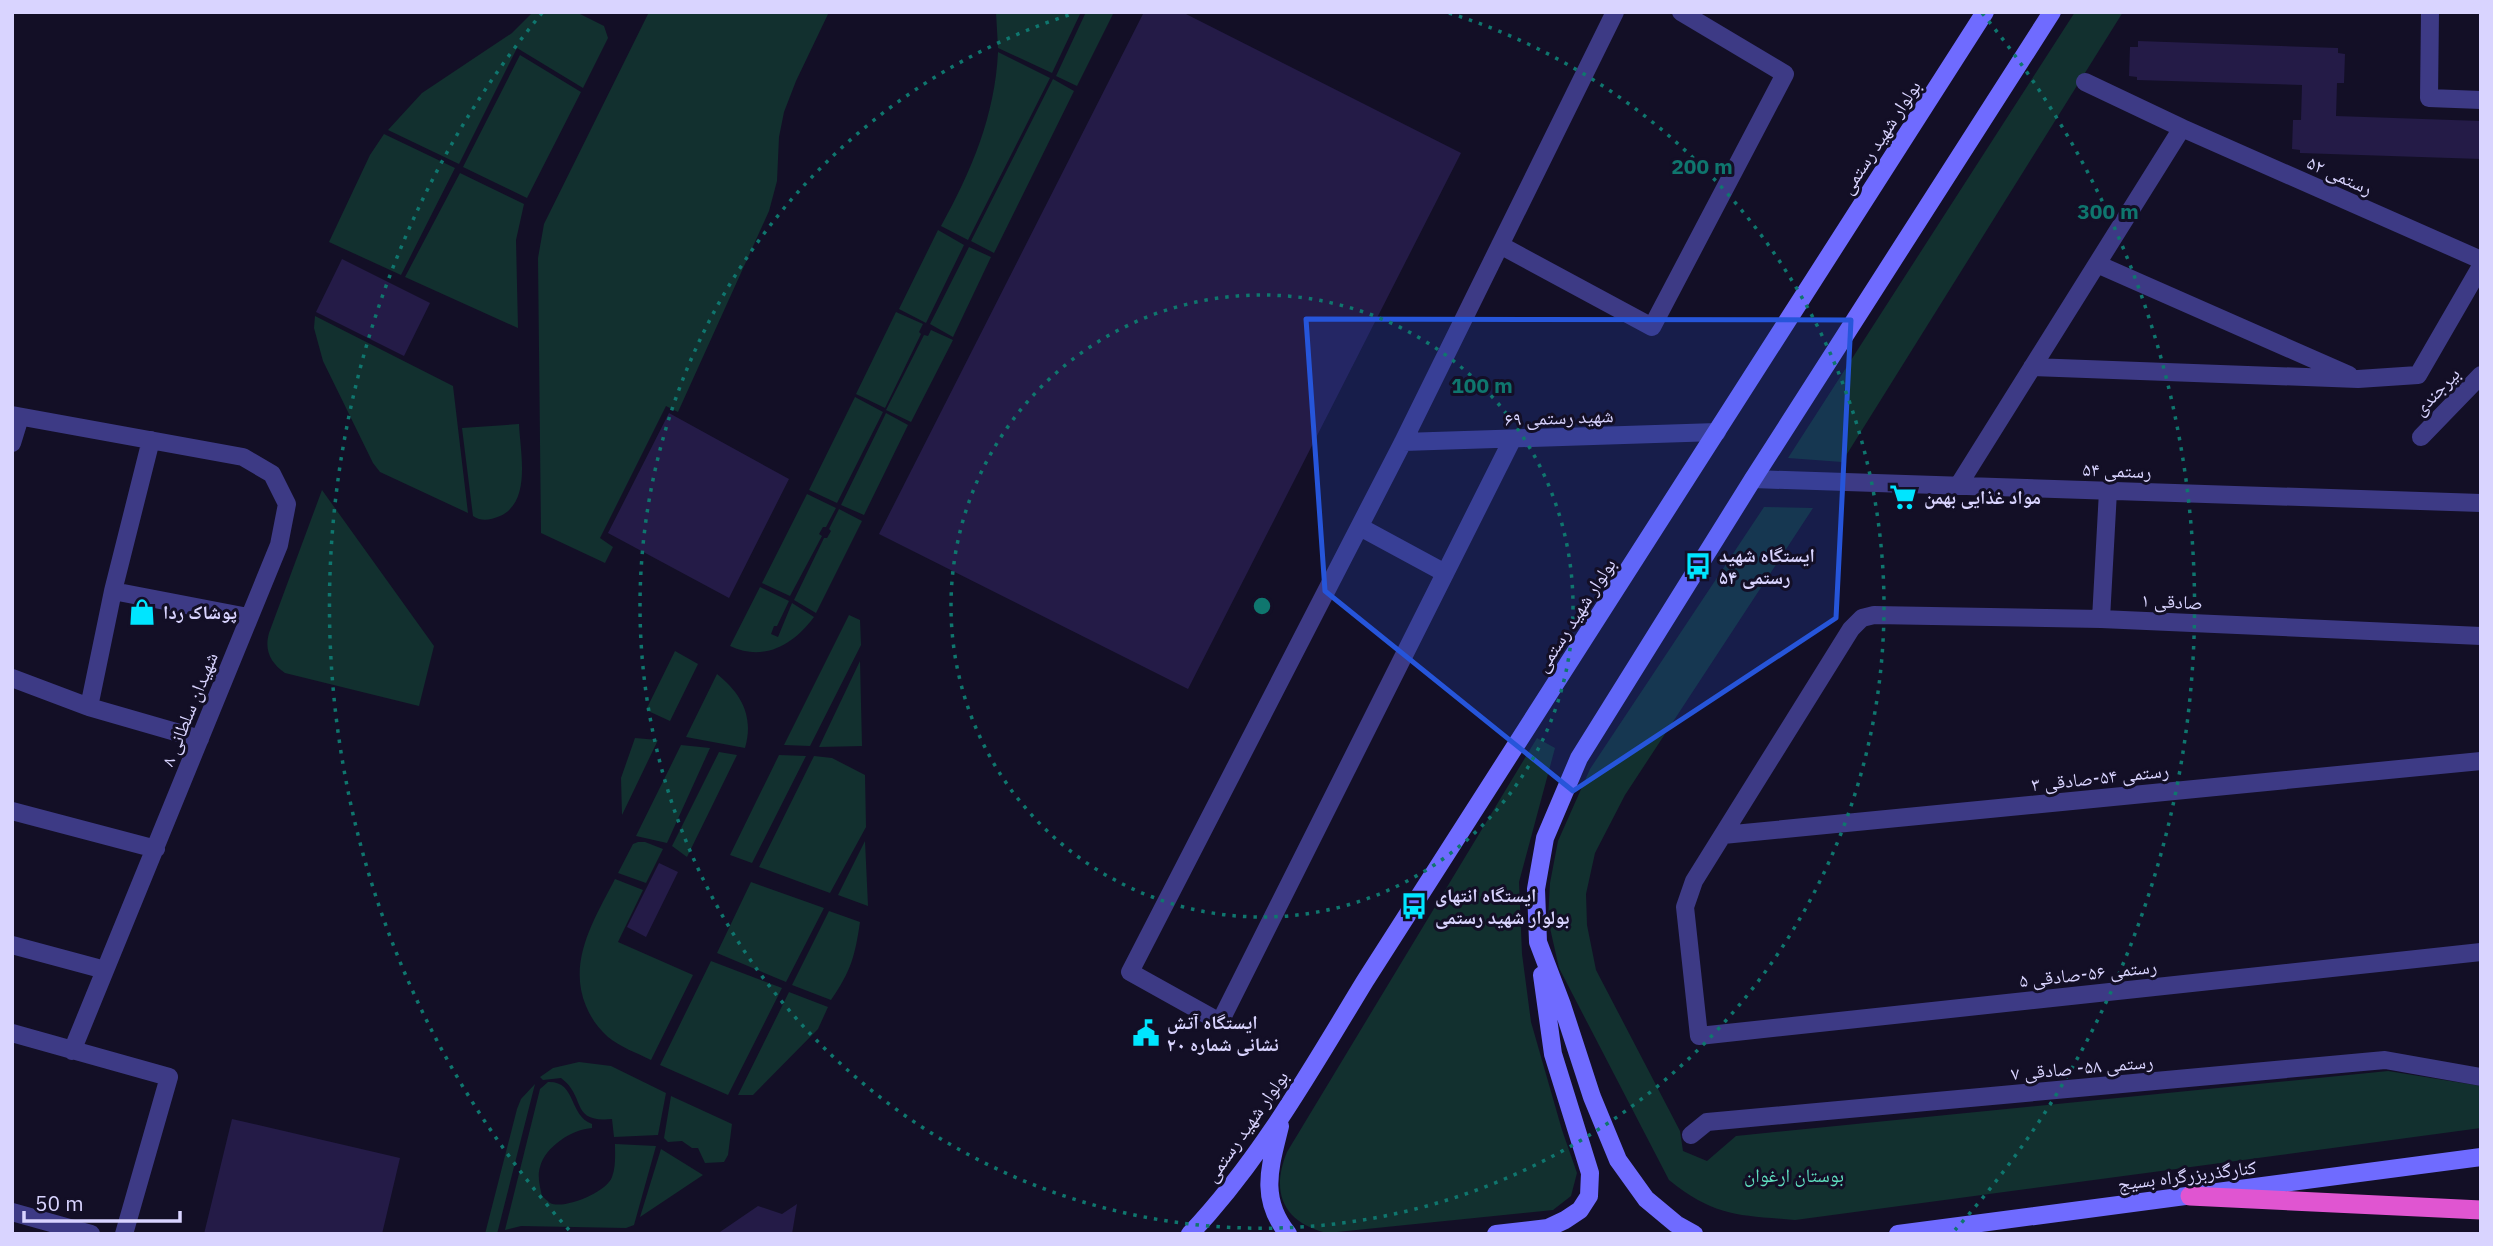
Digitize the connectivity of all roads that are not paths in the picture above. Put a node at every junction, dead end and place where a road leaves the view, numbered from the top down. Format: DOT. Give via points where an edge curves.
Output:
graph roads {
  1 [pos="1615,12"];
  2 [pos="1681,12"];
  3 [pos="1985,12"];
  4 [pos="2052,12"];
  5 [pos="2430,12"];
  6 [pos="2085,82"];
  7 [pos="2481,100"];
  8 [pos="2182,128"];
  9 [pos="1500,245"];
  10 [pos="2481,260"];
  11 [pos="2097,264"];
  12 [pos="2481,267"];
  13 [pos="2032,367"];
  14 [pos="2481,375"];
  15 [pos="2358,379"];
  16 [pos="16,416"];
  17 [pos="1717,432"];
  18 [pos="2421,437"];
  19 [pos="151,440"];
  20 [pos="1512,440"];
  21 [pos="1403,442"];
  22 [pos="12,443"];
  23 [pos="1753,479"];
  24 [pos="1958,486"];
  25 [pos="2108,491"];
  26 [pos="2481,503"];
  27 [pos="1360,527"];
  28 [pos="1445,573"];
  29 [pos="113,591"];
  30 [pos="248,617"];
  31 [pos="2101,619"];
  32 [pos="2481,636"];
  33 [pos="12,677"];
  34 [pos="89,707"];
  35 [pos="201,739"];
  36 [pos="2481,761"];
  37 [pos="12,811"];
  38 [pos="1723,835"];
  39 [pos="156,849"];
  40 [pos="1538,942"];
  41 [pos="12,945"];
  42 [pos="2481,952"];
  43 [pos="106,970"];
  44 [pos="12,1033"];
  45 [pos="72,1051"];
  46 [pos="2481,1077"];
  47 [pos="1282,1116"];
  48 [pos="1691,1135"];
  49 [pos="2481,1157"];
  50 [pos="2190,1196"];
  51 [pos="2481,1210"];
  52 [pos="12,1212"];
  53 [pos="91,1234"];
  54 [pos="124,1234"];
  55 [pos="1190,1234"];
  56 [pos="1288,1234"];
  57 [pos="1496,1234"];
  58 [pos="1694,1234"];
  59 [pos="1898,1234"];
  1 -- 9 [label="street"];
  2 -- 9 [label="street" via="1785,74 1652,327"];
  3 -- 17 [label="main road, بولوار شهید رستمی"];
  4 -- 23 [label="main road"];
  5 -- 7 [label="street" via="2429,98"];
  6 -- 8 [label="street, رستمی ۵۲"];
  8 -- 10 [label="street, رستمی ۵۲"];
  8 -- 11 [label="street"];
  9 -- 21 [label="street"];
  11 -- 13 [label="street"];
  11 -- 15 [label="street"];
  12 -- 15 [label="street" via="2418,375"];
  13 -- 15 [label="street"];
  13 -- 24 [label="street"];
  14 -- 18 [label="street, بیرجندی"];
  16 -- 19 [label="street, شهیدان سلطانی ۸"];
  16 -- 22 [label="street"];
  17 -- 20 [label="street, شهید رستمی ۶۹"];
  17 -- 47 [label="main road, بولوار شهید رستمی"];
  19 -- 29 [label="street"];
  19 -- 30 [label="street, شهیدان سلطانی ۸" via="243,457 272,474 288,504 279,545"];
  20 -- 21 [label="street, شهید رستمی ۶۹"];
  20 -- 28 [label="street"];
  21 -- 27 [label="street"];
  23 -- 24 [label="street, رستمی ۵۴"];
  23 -- 40 [label="main road" via="1579,758 1545,838 1535,889"];
  24 -- 25 [label="street, رستمی ۵۴"];
  25 -- 26 [label="street, رستمی ۵۴"];
  25 -- 31 [label="street"];
  27 -- 28 [label="street"];
  27 -- 28 [label="street" via="1130,972 1220,1022"];
  29 -- 30 [label="street"];
  29 -- 34 [label="street"];
  30 -- 35 [label="street, شهیدان سلطانی ۸"];
  31 -- 32 [label="street, صادقی ۱"];
  31 -- 38 [label="street, صادقی ۱" via="1862,618"];
  33 -- 34 [label="street"];
  34 -- 35 [label="street"];
  35 -- 39 [label="street, شهیدان سلطانی ۸"];
  36 -- 38 [label="street, رستمی ۵۴-صادقی ۳"];
  37 -- 39 [label="street"];
  38 -- 42 [label="street, رستمی ۵۶-صادقی ۵" via="1694,881 1685,907 1699,1036"];
  39 -- 43 [label="street, شهیدان سلطانی ۸"];
  40 -- 57 [label="main road" via="1553,1055 1590,1174 1588,1196 1580,1210 1549,1228"];
  40 -- 58 [label="main road" via="1618,1160 1646,1199"];
  41 -- 43 [label="street"];
  43 -- 45 [label="street, شهیدان سلطانی ۸"];
  44 -- 45 [label="street"];
  45 -- 54 [label="street" via="169,1077"];
  46 -- 48 [label="street, رستمی ۵۸- صادقی ۷" via="2385,1060 1707,1122"];
  47 -- 55 [label="main road, بولوار شهید رستمی"];
  47 -- 56 [label="main road" via="1268,1175 1278,1221"];
  49 -- 50 [label="main road, کنارگذربزرگراه بسیج"];
  50 -- 51 [label="highway"];
  50 -- 59 [label="main road, کنارگذربزرگراه بسیج"];
  52 -- 53 [label="street"];
}
